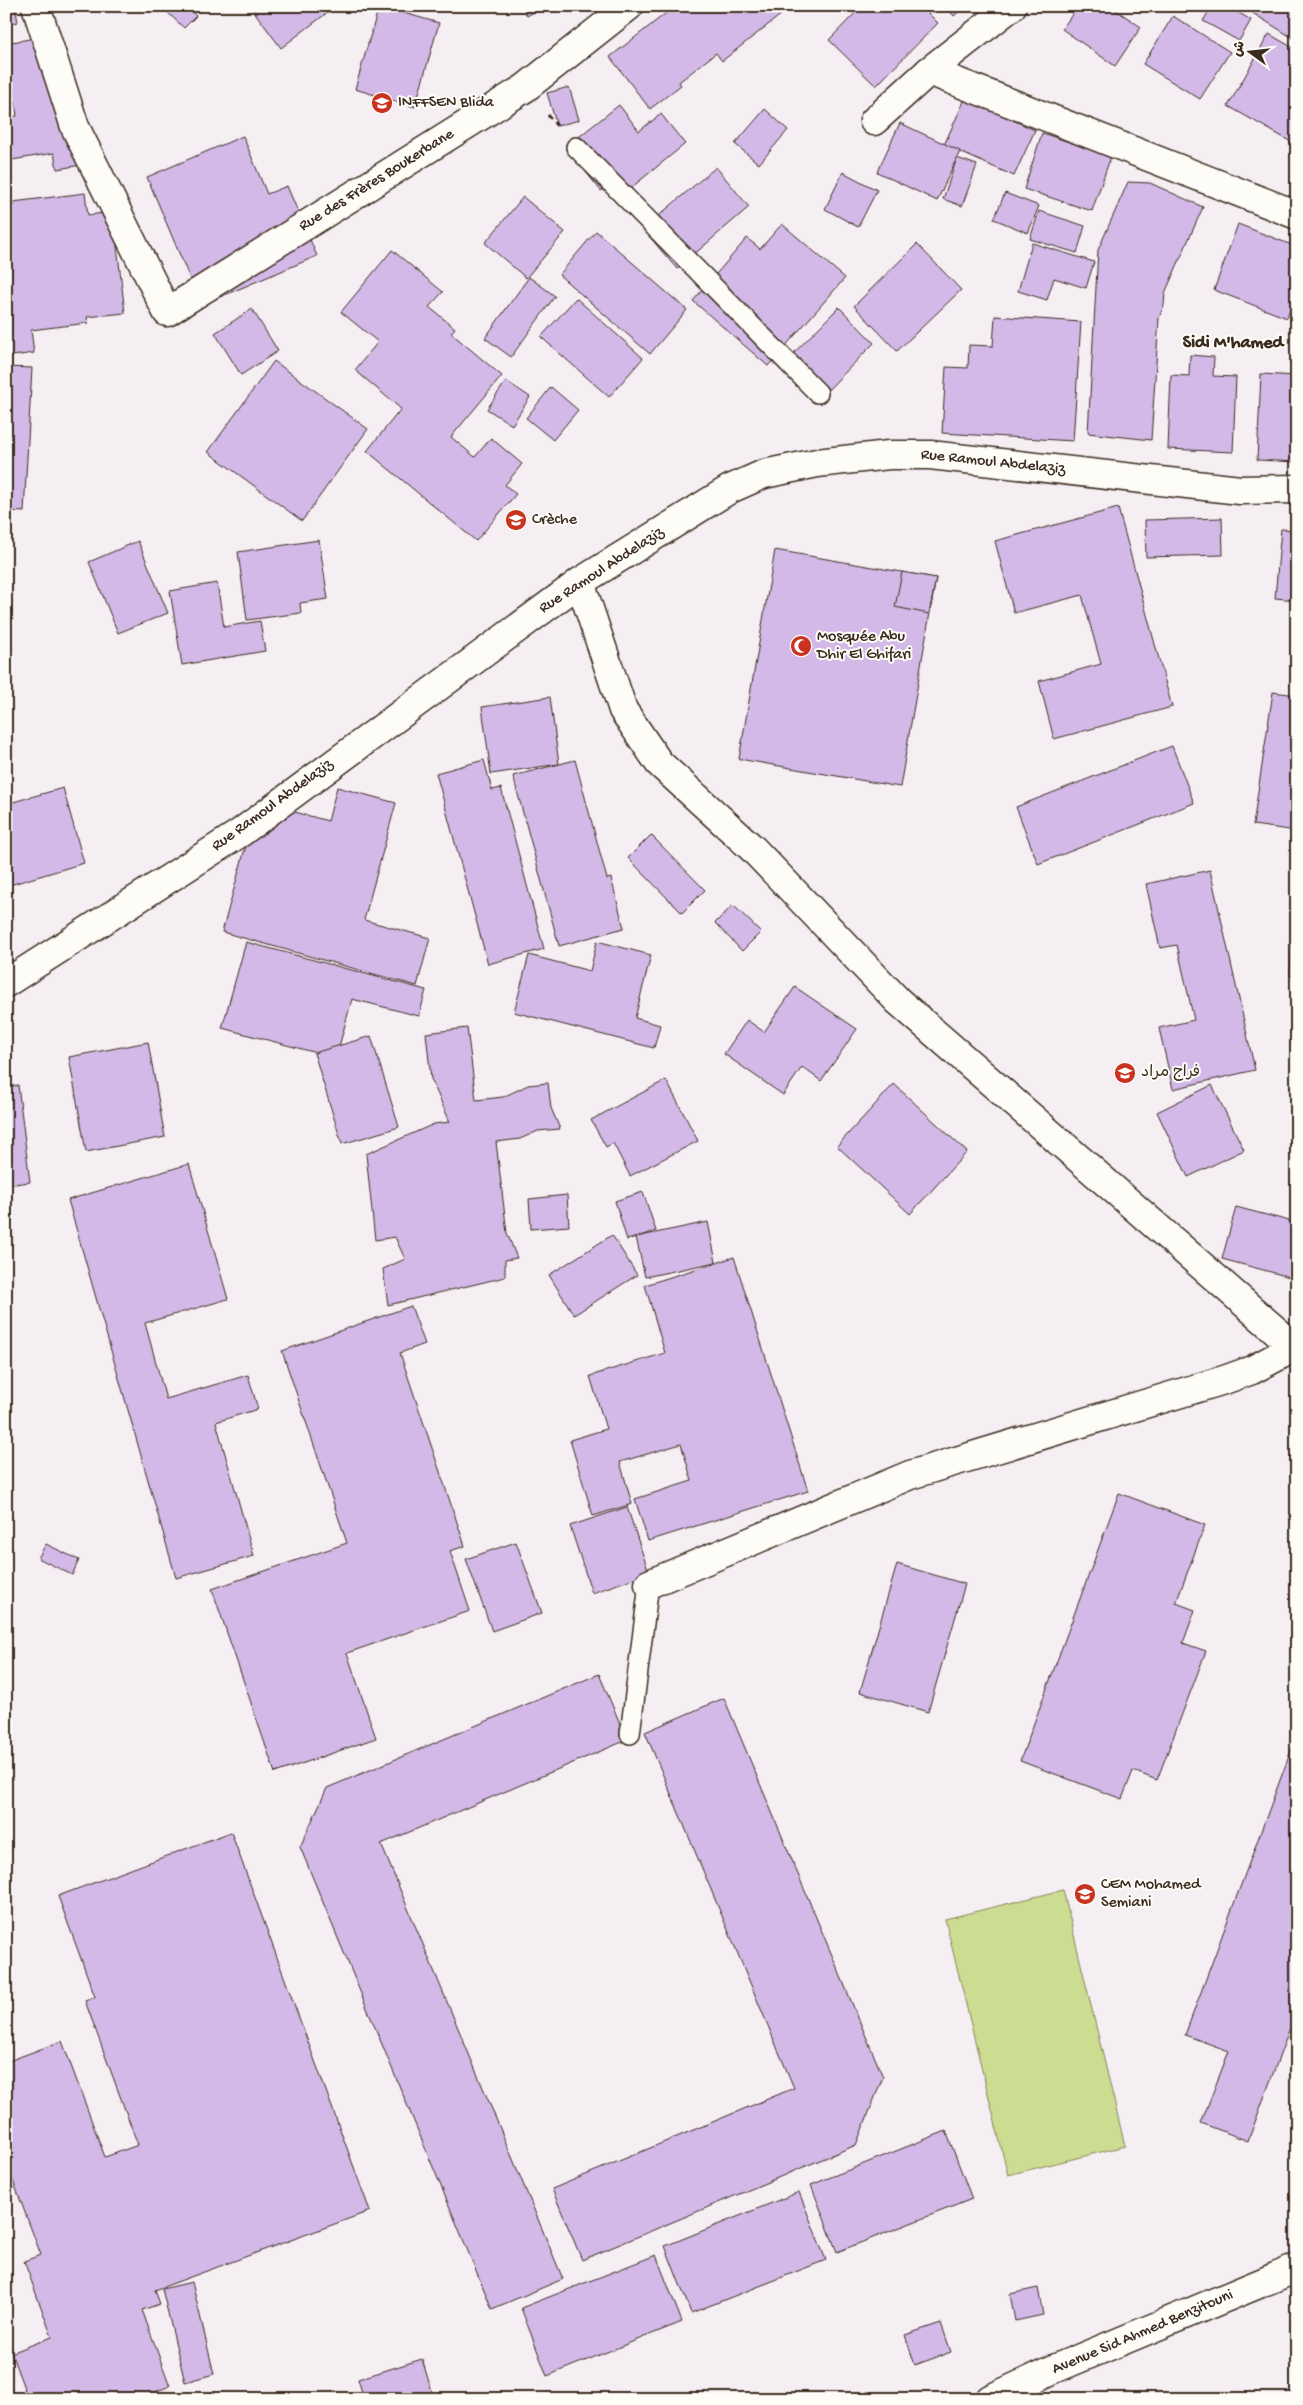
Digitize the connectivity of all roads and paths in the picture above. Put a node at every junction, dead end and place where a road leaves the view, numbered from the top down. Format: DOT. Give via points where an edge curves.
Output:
graph roads {
  1 [pos="36,6"];
  2 [pos="629,6"];
  3 [pos="1012,6"];
  4 [pos="929,71"];
  5 [pos="524,88"];
  6 [pos="874,122"];
  7 [pos="576,147"];
  8 [pos="1297,215"];
  9 [pos="818,392"];
  10 [pos="1297,488"];
  11 [pos="580,582"];
  12 [pos="6,983"];
  13 [pos="1296,1348"];
  14 [pos="649,1584"];
  15 [pos="630,1734"];
  16 [pos="1297,2268"];
  17 [pos="990,2399"];
  1 -- 5 [label="street, Rue des Frères Boukerbane" via="75,127 167,312"];
  2 -- 5 [label="street, Rue des Frères Boukerbane"];
  3 -- 4 [label="street"];
  4 -- 6 [label="street"];
  4 -- 8 [label="street"];
  5 -- 7 [label="path"];
  7 -- 9 [label="lane"];
  10 -- 11 [label="street, Rue Ramoul Abdelaziz" via="1240,490 930,456 889,455 817,462 764,474 730,490"];
  11 -- 12 [label="street, Rue Ramoul Abdelaziz" via="240,832"];
  11 -- 13 [label="street" via="623,710 659,763 753,849 898,1001"];
  13 -- 14 [label="street" via="1224,1380 910,1475"];
  14 -- 15 [label="lane"];
  16 -- 17 [label="street, Avenue Sid Ahmed Benzitouni"];
}
